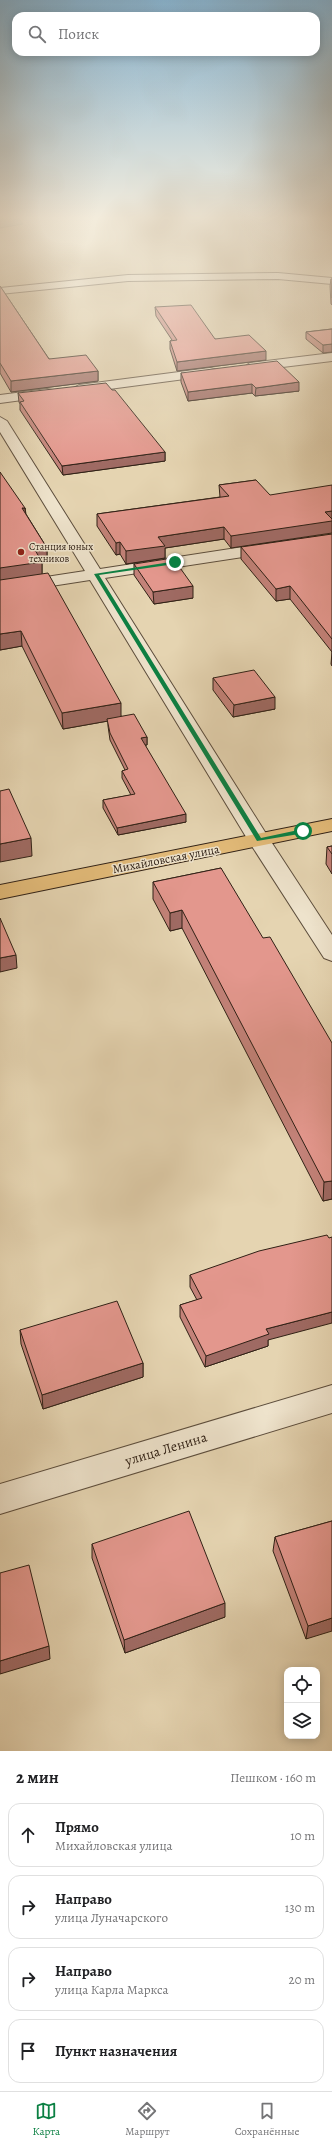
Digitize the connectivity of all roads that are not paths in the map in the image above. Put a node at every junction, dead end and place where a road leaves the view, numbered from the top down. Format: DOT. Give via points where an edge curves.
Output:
graph roads {
  1 [pos="332,357"];
  2 [pos="237,369"];
  3 [pos="221,371"];
  4 [pos="0,399"];
  5 [pos="0,421"];
  6 [pos="285,546"];
  7 [pos="96,574"];
  8 [pos="0,590"];
  9 [pos="332,826"];
  10 [pos="259,840"];
  11 [pos="0,892"];
  12 [pos="332,954"];
  13 [pos="332,1399"];
  14 [pos="0,1499"];
  1 -- 2 [label="street"];
  3 -- 4 [label="street"];
  5 -- 7 [label="street"];
  6 -- 7 [label="street"];
  7 -- 8 [label="street"];
  7 -- 10 [label="street"];
  9 -- 10 [label="main road, Михайловская улица"];
  10 -- 11 [label="main road, Михайловская улица"];
  10 -- 12 [label="street"];
  13 -- 14 [label="street, улица Ленина"];
}
